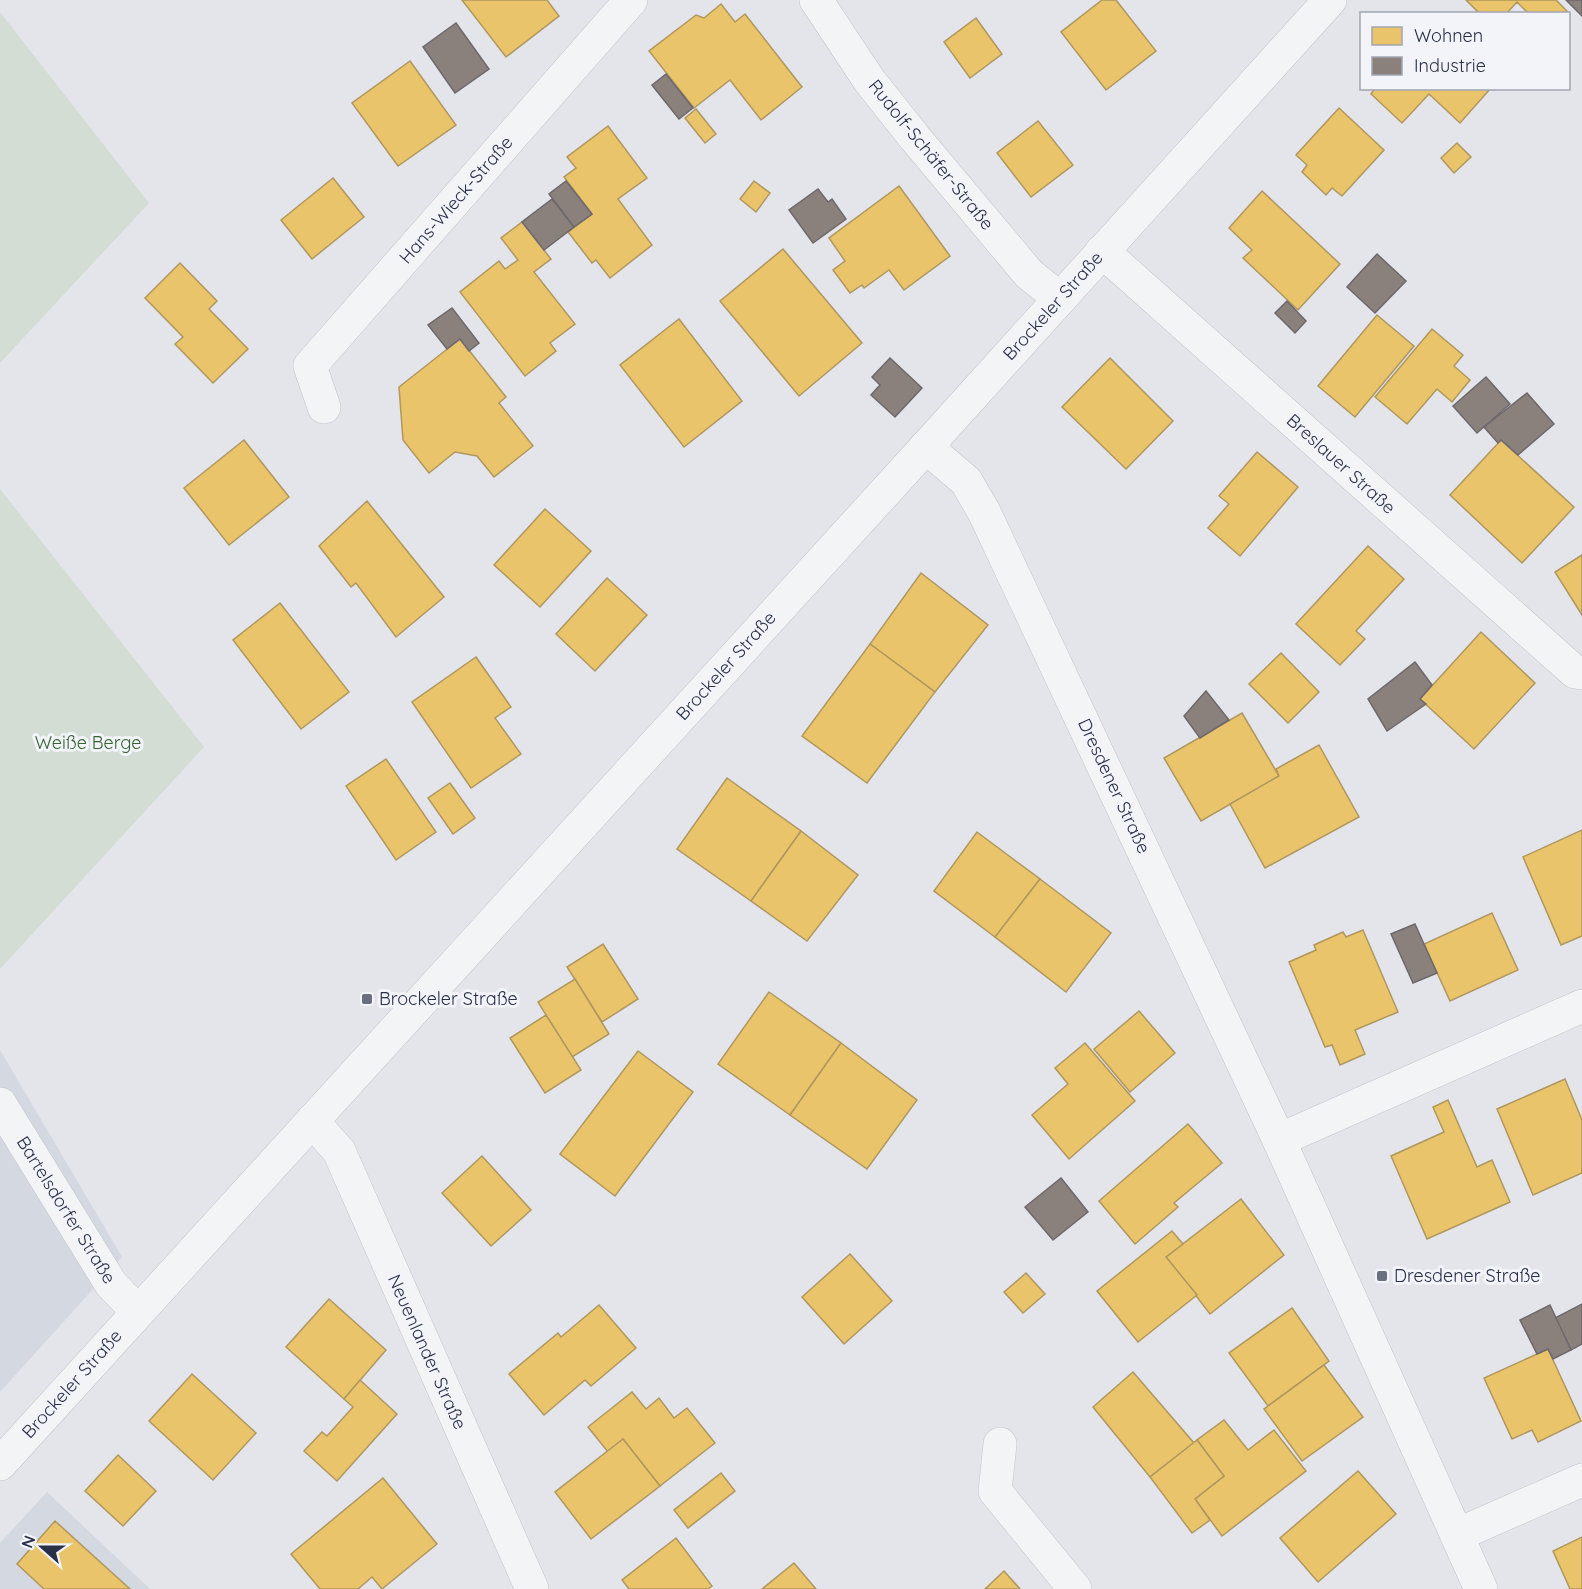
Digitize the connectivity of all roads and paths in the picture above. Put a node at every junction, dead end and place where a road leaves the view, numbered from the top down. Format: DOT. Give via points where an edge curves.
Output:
graph roads {
  1 [pos="631,0"];
  2 [pos="816,0"];
  3 [pos="1330,0"];
  4 [pos="1102,251"];
  5 [pos="1060,299"];
  6 [pos="324,407"];
  7 [pos="926,447"];
  8 [pos="1582,673"];
  9 [pos="1582,1006"];
  10 [pos="0,1104"];
  11 [pos="312,1121"];
  12 [pos="1279,1140"];
  13 [pos="138,1311"];
  14 [pos="1000,1444"];
  15 [pos="0,1464"];
  16 [pos="1582,1480"];
  17 [pos="1457,1535"];
  18 [pos="532,1589"];
  19 [pos="1075,1589"];
  20 [pos="1481,1589"];
  1 -- 6 [label="street, Hans-Wieck-Straße" via="310,366"];
  2 -- 5 [label="street, Rudolf-Schäfer-Straße" via="869,80 915,138 1029,274"];
  3 -- 4 [label="street, Brockeler Straße"];
  4 -- 5 [label="street, Brockeler Straße"];
  4 -- 8 [label="street, Breslauer Straße" via="1575,672"];
  5 -- 7 [label="street, Brockeler Straße"];
  7 -- 11 [label="street, Brockeler Straße"];
  7 -- 12 [label="street, Dresdener Straße" via="966,481 984,512"];
  9 -- 12 [label="street"];
  10 -- 13 [label="street, Bartelsdorfer Straße" via="111,1284"];
  11 -- 13 [label="street, Brockeler Straße"];
  11 -- 18 [label="street, Neuenlander Straße" via="339,1151"];
  12 -- 17 [label="street, Dresdener Straße"];
  13 -- 15 [label="street, Brockeler Straße"];
  14 -- 19 [label="street" via="995,1491"];
  16 -- 17 [label="street"];
  17 -- 20 [label="street, Dresdener Straße"];
}
